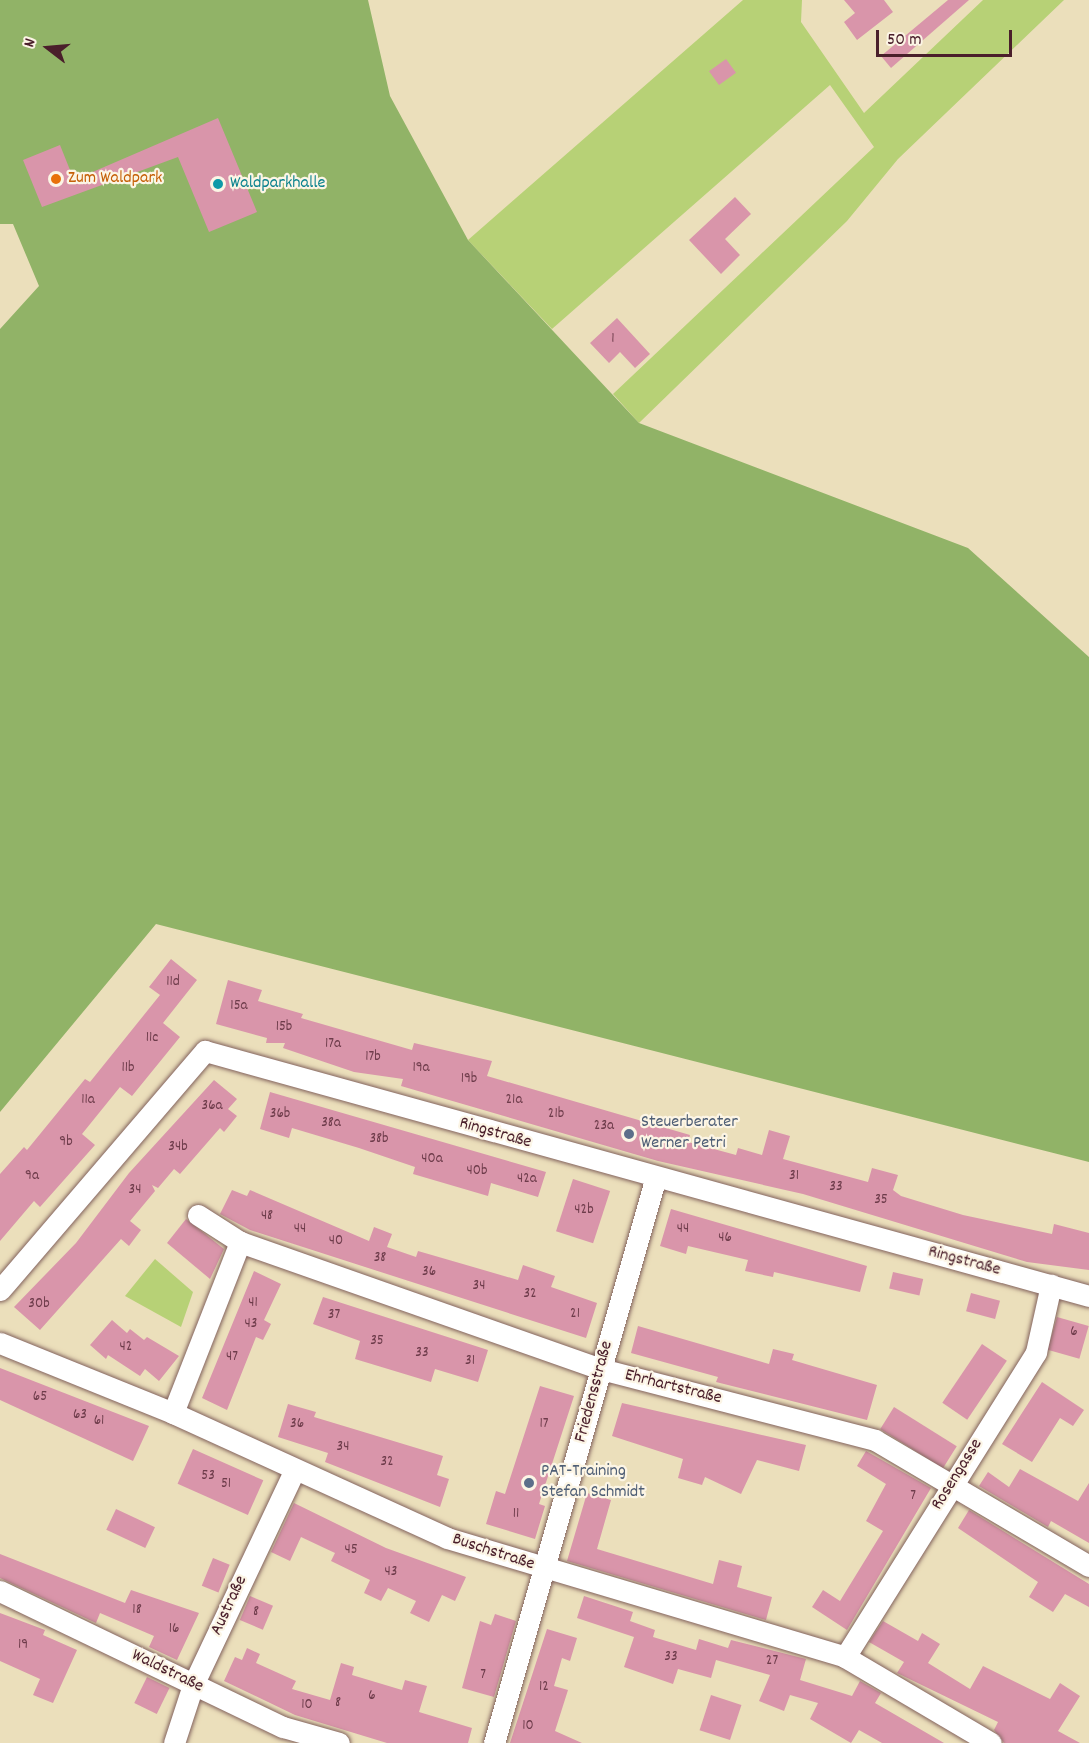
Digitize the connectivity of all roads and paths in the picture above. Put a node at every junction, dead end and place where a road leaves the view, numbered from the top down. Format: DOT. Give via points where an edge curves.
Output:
graph roads {
  1 [pos="655,1179"];
  2 [pos="198,1215"];
  3 [pos="240,1242"];
  4 [pos="1051,1285"];
  5 [pos="0,1290"];
  6 [pos="1089,1296"];
  7 [pos="0,1342"];
  8 [pos="601,1369"];
  9 [pos="173,1413"];
  10 [pos="294,1471"];
  11 [pos="952,1486"];
  12 [pos="1089,1566"];
  13 [pos="547,1570"];
  14 [pos="0,1591"];
  15 [pos="845,1657"];
  16 [pos="193,1684"];
  17 [pos="174,1743"];
  18 [pos="339,1743"];
  19 [pos="494,1743"];
  20 [pos="991,1743"];
  1 -- 4 [label="street, Ringstraße"];
  1 -- 5 [label="street, Ringstraße" via="205,1051"];
  1 -- 8 [label="street, Friedensstraße"];
  2 -- 3 [label="street, Ehrhartstraße"];
  3 -- 8 [label="street, Ehrhartstraße"];
  3 -- 9 [label="street"];
  4 -- 6 [label="street, Ringstraße"];
  4 -- 11 [label="street, Rosengasse" via="1036,1352"];
  7 -- 9 [label="street, Buschstraße"];
  8 -- 11 [label="street, Ehrhartstraße" via="875,1440"];
  8 -- 13 [label="street, Friedensstraße"];
  9 -- 10 [label="street, Buschstraße"];
  10 -- 13 [label="street, Buschstraße" via="447,1538"];
  10 -- 16 [label="street, Austraße"];
  11 -- 12 [label="street, Ehrhartstraße"];
  11 -- 15 [label="street, Rosengasse"];
  13 -- 15 [label="street, Buschstraße"];
  13 -- 19 [label="street, Friedensstraße"];
  14 -- 16 [label="street, Waldstraße"];
  15 -- 20 [label="street, Buschstraße"];
  16 -- 17 [label="street, Austraße"];
  16 -- 18 [label="street, Waldstraße" via="283,1727"];
}
